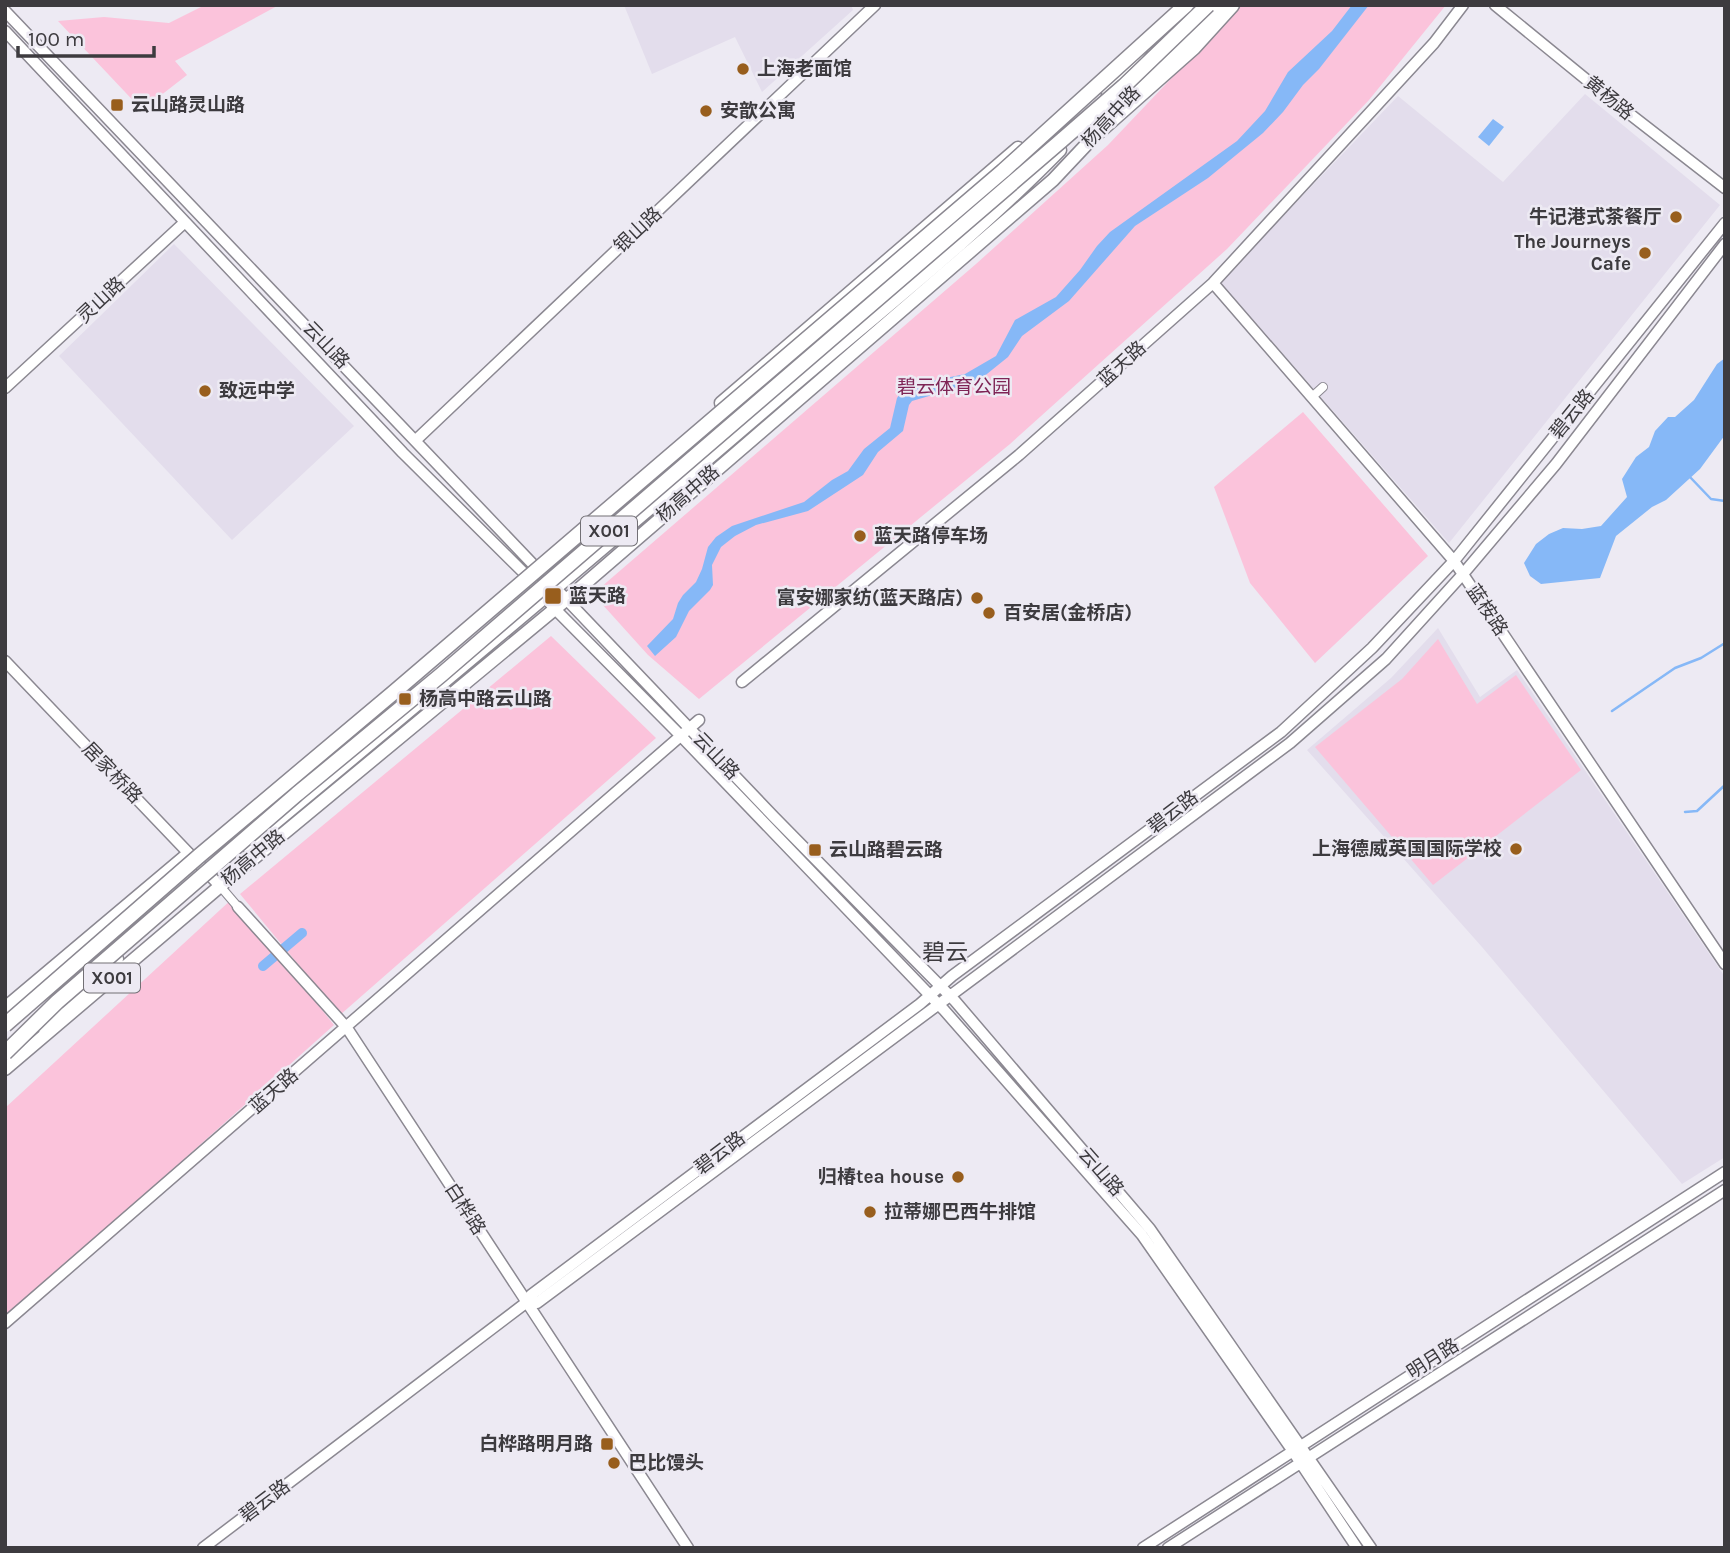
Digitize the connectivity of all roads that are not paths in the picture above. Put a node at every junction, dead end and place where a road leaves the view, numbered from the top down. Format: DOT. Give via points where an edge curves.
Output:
graph roads {
  1 [pos="875,5"];
  2 [pos="1176,5"];
  3 [pos="1186,5"];
  4 [pos="1208,5"];
  5 [pos="1222,5"];
  6 [pos="1232,5"];
  7 [pos="1462,5"];
  8 [pos="1495,5"];
  9 [pos="5,11"];
  10 [pos="1159,22"];
  11 [pos="5,31"];
  12 [pos="1097,133"];
  13 [pos="1725,188"];
  14 [pos="195,211"];
  15 [pos="185,222"];
  16 [pos="1725,223"];
  17 [pos="1725,244"];
  18 [pos="1213,283"];
  19 [pos="1323,387"];
  20 [pos="5,388"];
  21 [pos="781,396"];
  22 [pos="1312,397"];
  23 [pos="715,409"];
  24 [pos="416,440"];
  25 [pos="401,454"];
  26 [pos="1454,561"];
  27 [pos="529,568"];
  28 [pos="1463,574"];
  29 [pos="562,594"];
  30 [pos="546,599"];
  31 [pos="555,609"];
  32 [pos="5,661"];
  33 [pos="742,682"];
  34 [pos="699,720"];
  35 [pos="689,728"];
  36 [pos="680,736"];
  37 [pos="188,854"];
  38 [pos="215,882"];
  39 [pos="238,907"];
  40 [pos="1725,964"];
  41 [pos="941,986"];
  42 [pos="930,995"];
  43 [pos="950,996"];
  44 [pos="939,1004"];
  45 [pos="5,1008"];
  46 [pos="5,1025"];
  47 [pos="347,1028"];
  48 [pos="5,1054"];
  49 [pos="5,1069"];
  50 [pos="1725,1172"];
  51 [pos="1725,1190"];
  52 [pos="527,1302"];
  53 [pos="5,1323"];
  54 [pos="1296,1447"];
  55 [pos="1305,1460"];
  56 [pos="203,1548"];
  57 [pos="688,1548"];
  58 [pos="1143,1548"];
  59 [pos="1168,1548"];
  60 [pos="1357,1548"];
  61 [pos="1371,1548"];
  1 -- 24 [label="street, 银山路"];
  2 -- 10 [label="main road, 杨高中路 / X001"];
  3 -- 46 [label="highway, 杨高中路 / X001, bridge" via="1003,172"];
  4 -- 48 [label="highway, 杨高中路 / X001, bridge" via="1073,131 297,794 57,1002"];
  5 -- 12 [label="main road, 杨高中路"];
  6 -- 12 [label="highway" via="1194,48"];
  7 -- 18 [label="street, 蓝天路" via="1434,43"];
  8 -- 13 [label="street, 黄杨路"];
  9 -- 14 [label="street, 云山路"];
  10 -- 21 [label="main road, 杨高中路 / X001" via="1126,73 1028,183"];
  10 -- 23 [label="main road, X001"];
  11 -- 15 [label="street, 云山路"];
  12 -- 29 [label="main road, 杨高中路" via="1053,180"];
  14 -- 15 [label="street, 灵山路"];
  14 -- 24 [label="street, 云山路"];
  15 -- 20 [label="street, 灵山路"];
  15 -- 25 [label="street, 云山路"];
  16 -- 26 [label="street, 碧云路"];
  17 -- 28 [label="street, 碧云路" via="1556,464"];
  18 -- 22 [label="street, 蓝桉路"];
  18 -- 33 [label="street, 蓝天路" via="1020,455"];
  19 -- 22 [label="street"];
  21 -- 23 [label="main road"];
  21 -- 29 [label="main road, 杨高中路 / X001"];
  22 -- 26 [label="street, 蓝桉路"];
  23 -- 27 [label="main road, X001"];
  24 -- 25 [label="street, 银山路"];
  24 -- 27 [label="street, 云山路"];
  25 -- 27 [label="street, 云山路"];
  26 -- 28 [label="street, 蓝桉路"];
  26 -- 41 [label="street, 碧云路" via="1373,649 1281,732"];
  27 -- 29 [label="street, 云山路"];
  27 -- 30 [label="street, 云山路"];
  28 -- 40 [label="street, 蓝桉路"];
  28 -- 43 [label="street, 碧云路" via="1386,659 1290,743"];
  29 -- 30 [label="main road, 杨高中路 / X001"];
  29 -- 31 [label="main road, 杨高中路 / X001"];
  29 -- 35 [label="street, 云山路"];
  30 -- 31 [label="street, 云山路"];
  30 -- 38 [label="main road, 杨高中路"];
  31 -- 36 [label="street, 云山路"];
  31 -- 38 [label="main road, 杨高中路 / X001"];
  32 -- 37 [label="street, 居家桥路"];
  34 -- 35 [label="street, 蓝天路"];
  35 -- 36 [label="street, 蓝天路"];
  35 -- 41 [label="street, 云山路"];
  36 -- 42 [label="street, 云山路"];
  36 -- 47 [label="street, 蓝天路"];
  37 -- 38 [label="street, 居家桥路"];
  37 -- 45 [label="main road, X001"];
  38 -- 39 [label="street, 白桦路"];
  38 -- 48 [label="main road, 杨高中路"];
  38 -- 49 [label="main road, 杨高中路 / X001"];
  39 -- 47 [label="street, 白桦路"];
  41 -- 42 [label="street, 碧云路"];
  41 -- 43 [label="street, 云山路"];
  42 -- 44 [label="street, 云山路"];
  42 -- 52 [label="street, 碧云路"];
  43 -- 44 [label="street, 碧云路"];
  43 -- 54 [label="street, 云山路" via="1150,1229"];
  44 -- 52 [label="street, 碧云路" via="537,1303"];
  44 -- 54 [label="street, 云山路" via="1142,1236"];
  47 -- 52 [label="street, 白桦路"];
  47 -- 53 [label="street, 蓝天路"];
  50 -- 54 [label="street, 明月路"];
  51 -- 55 [label="street, 明月路"];
  52 -- 56 [label="street, 碧云路"];
  52 -- 57 [label="street, 白桦路"];
  54 -- 55 [label="street, 云山路"];
  54 -- 58 [label="street, 明月路"];
  55 -- 59 [label="street, 明月路"];
  55 -- 60 [label="street, 云山路"];
  55 -- 61 [label="street, 云山路"];
}
